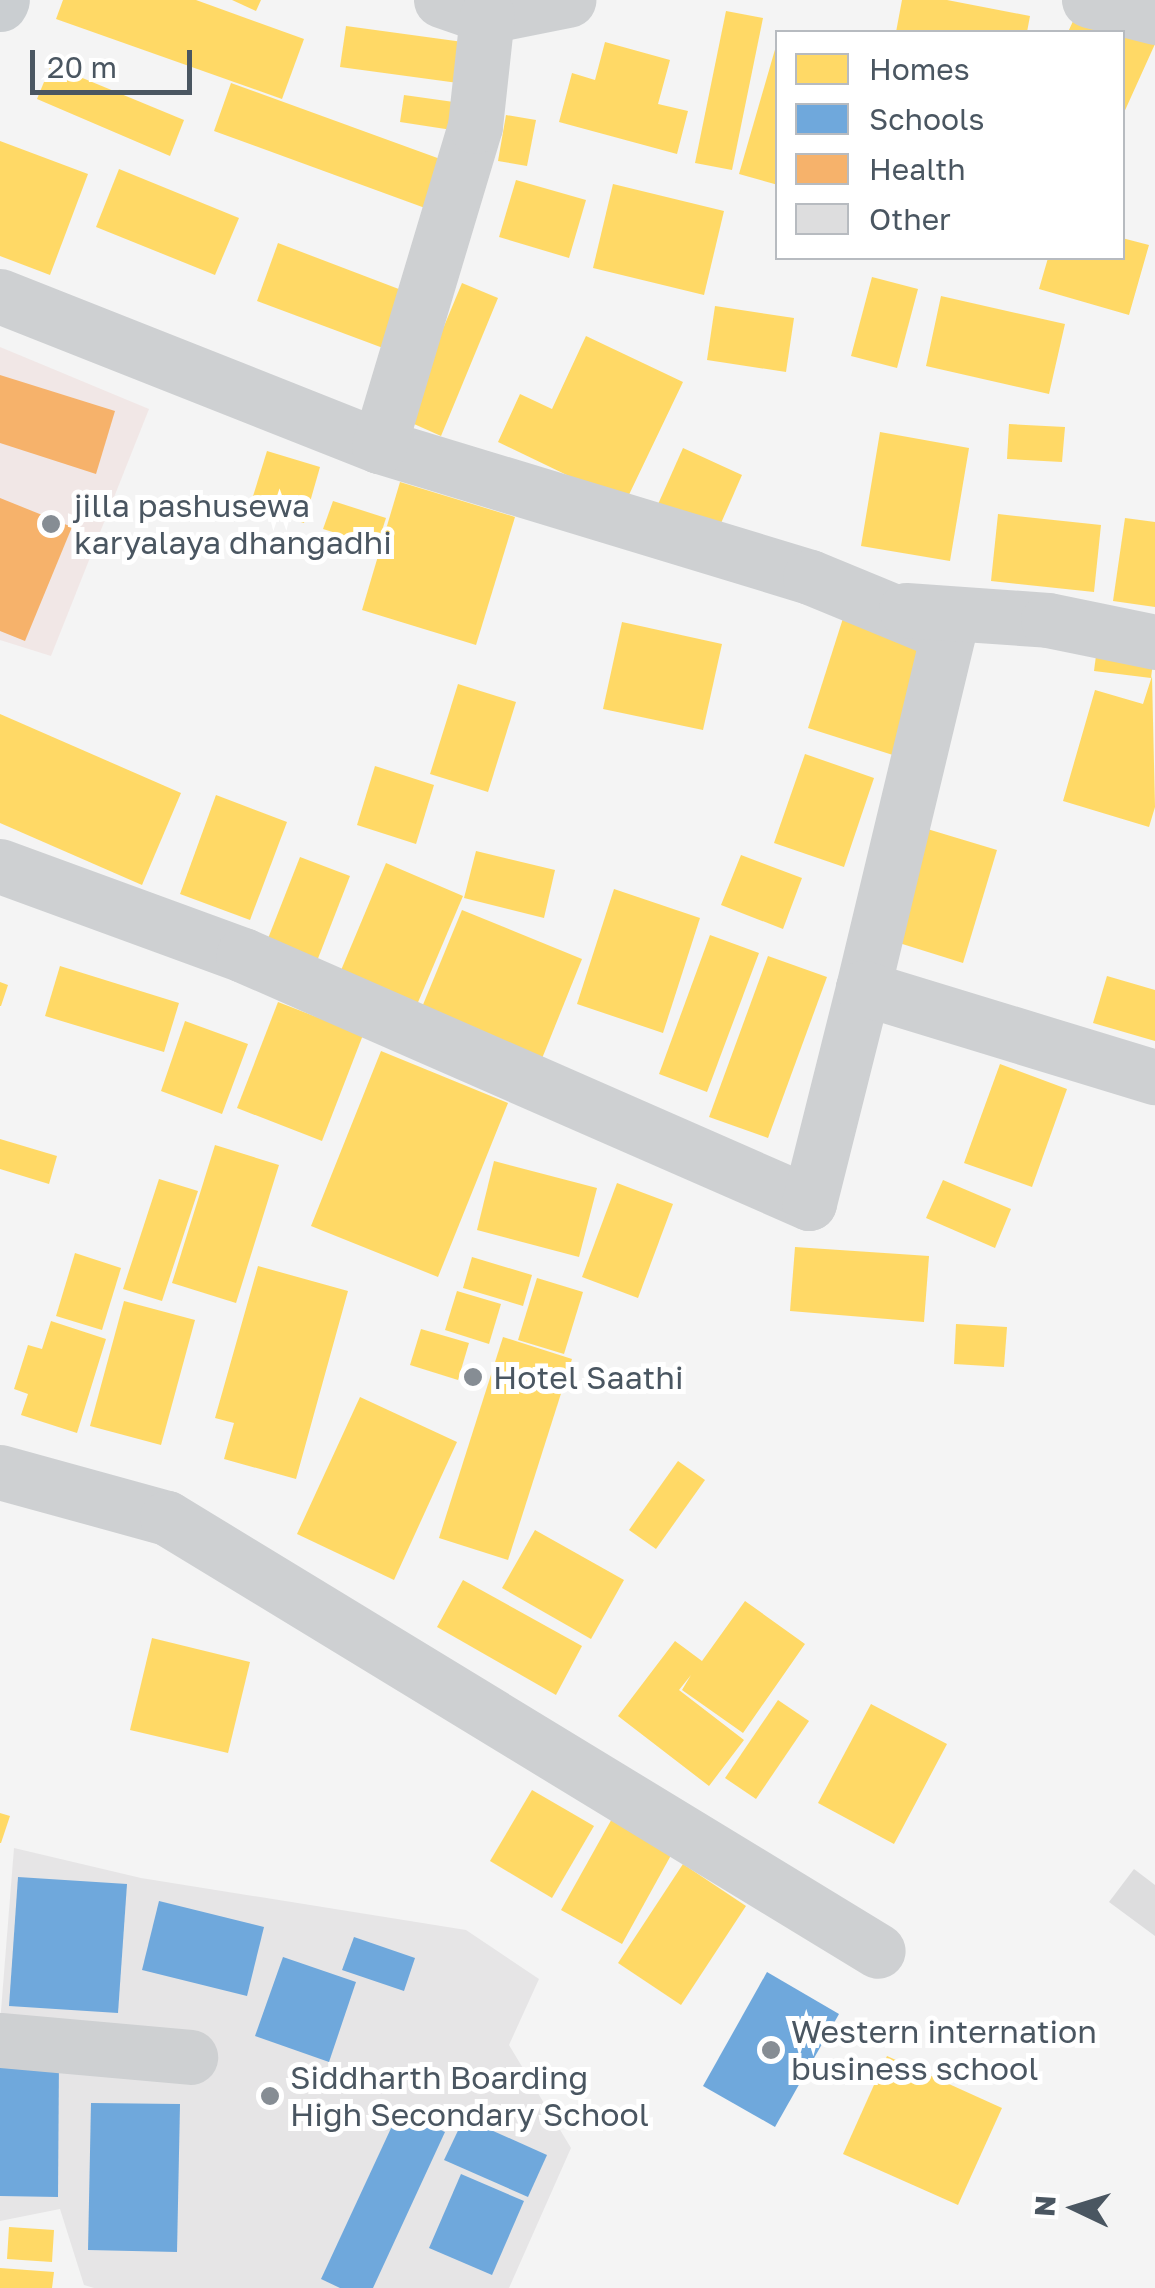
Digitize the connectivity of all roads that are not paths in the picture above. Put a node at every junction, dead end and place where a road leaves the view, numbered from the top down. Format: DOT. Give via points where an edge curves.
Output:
graph roads {
  1 [pos="568,0"];
  2 [pos="1089,0"];
  3 [pos="464,8"];
  4 [pos="1155,17"];
  5 [pos="0,296"];
  6 [pos="379,446"];
  7 [pos="884,608"];
  8 [pos="1155,642"];
  9 [pos="0,866"];
  10 [pos="863,988"];
  11 [pos="1155,1077"];
  12 [pos="0,1472"];
  13 [pos="878,1951"];
  14 [pos="0,2040"];
  15 [pos="190,2056"];
  1 -- 3 [label="street"];
  2 -- 4 [label="street"];
  3 -- 6 [label="street" via="475,126"];
  5 -- 6 [label="street"];
  6 -- 7 [label="street" via="810,578"];
  7 -- 8 [label="street" via="1048,620"];
  7 -- 10 [label="street" via="948,634"];
  9 -- 10 [label="street" via="243,955 808,1203"];
  10 -- 11 [label="street"];
  12 -- 13 [label="street" via="167,1518"];
  14 -- 15 [label="street"];
}
